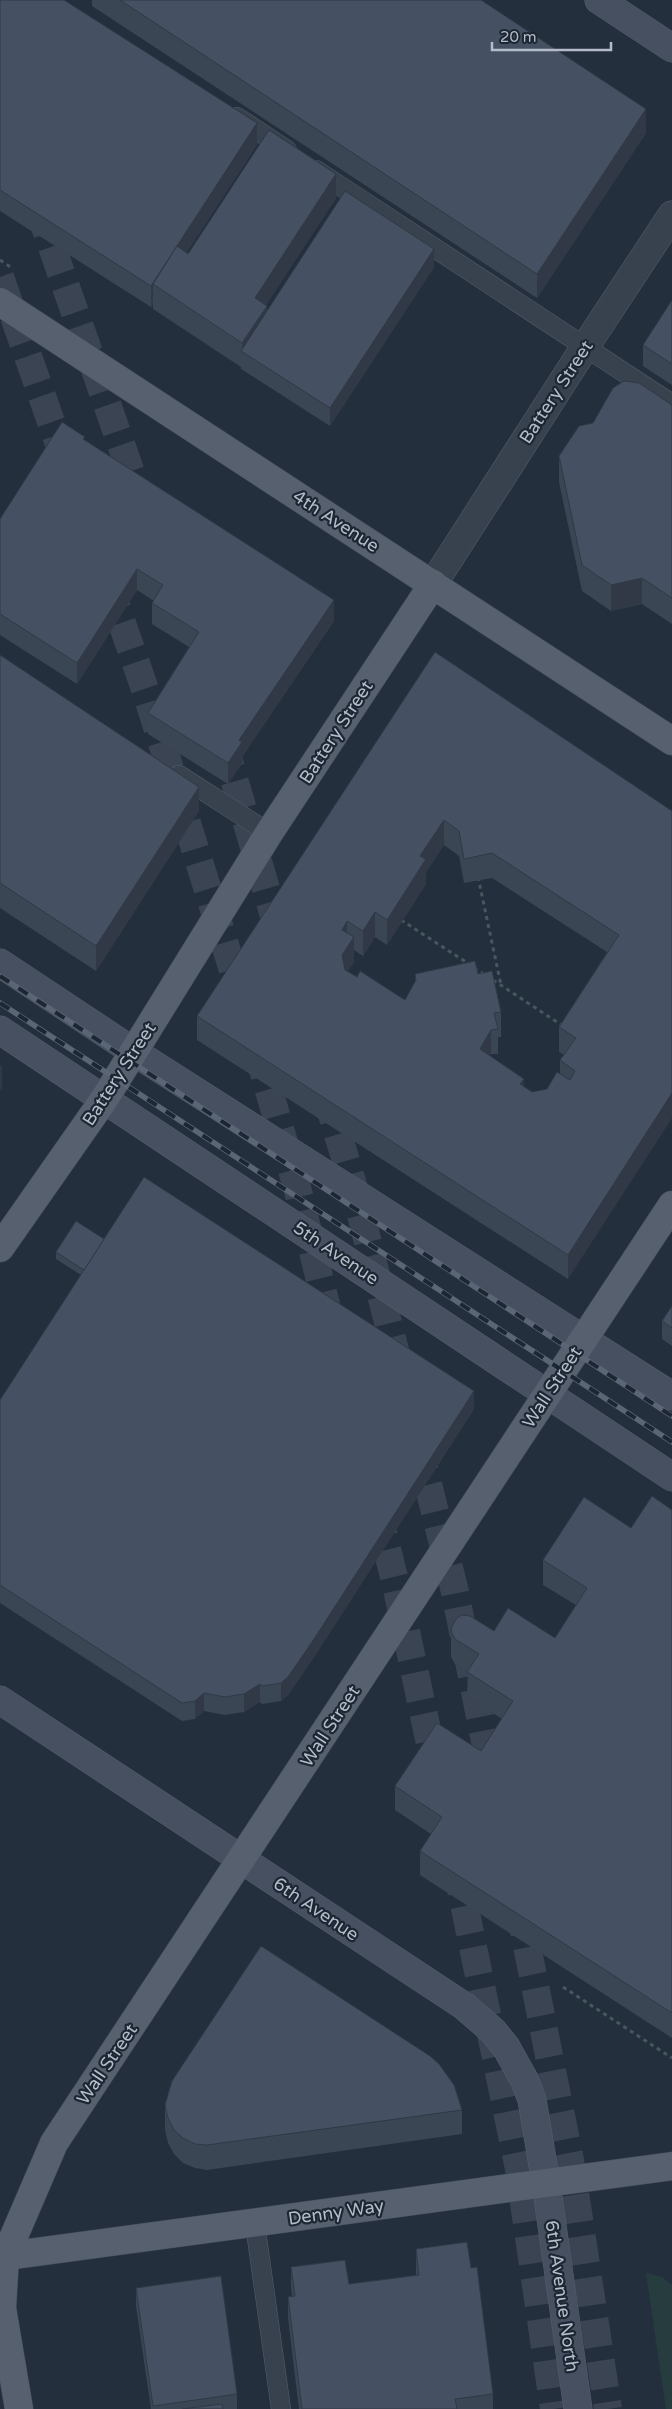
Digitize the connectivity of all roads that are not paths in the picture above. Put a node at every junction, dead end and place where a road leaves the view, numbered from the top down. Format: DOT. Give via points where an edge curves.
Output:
graph roads {
  1 [pos="599,0"];
  2 [pos="672,48"];
  3 [pos="224,109"];
  4 [pos="672,216"];
  5 [pos="0,302"];
  6 [pos="585,347"];
  7 [pos="672,404"];
  8 [pos="433,584"];
  9 [pos="672,741"];
  10 [pos="164,766"];
  11 [pos="269,833"];
  12 [pos="0,963"];
  13 [pos="0,1030"];
  14 [pos="134,1052"];
  15 [pos="105,1098"];
  16 [pos="672,1205"];
  17 [pos="0,1248"];
  18 [pos="584,1338"];
  19 [pos="547,1395"];
  20 [pos="672,1396"];
  21 [pos="672,1477"];
  22 [pos="0,1700"];
  23 [pos="242,1860"];
  24 [pos="672,2166"];
  25 [pos="546,2183"];
  26 [pos="254,2224"];
  27 [pos="2,2257"];
  28 [pos="18,2409"];
  29 [pos="281,2409"];
  30 [pos="578,2409"];
  1 -- 2 [label="main road"];
  3 -- 6 [label="lane"];
  4 -- 6 [label="street, Battery Street"];
  5 -- 8 [label="main road, 4th Avenue"];
  6 -- 7 [label="lane"];
  6 -- 8 [label="street, Battery Street"];
  8 -- 9 [label="main road, 4th Avenue"];
  8 -- 11 [label="main road, Battery Street"];
  10 -- 11 [label="lane"];
  11 -- 14 [label="main road, Battery Street"];
  12 -- 14 [label="main road"];
  13 -- 15 [label="main road, 5th Avenue"];
  14 -- 15 [label="main road, Battery Street"];
  14 -- 18 [label="main road"];
  15 -- 17 [label="main road, Battery Street"];
  15 -- 19 [label="main road, 5th Avenue"];
  16 -- 18 [label="main road, Wall Street"];
  18 -- 19 [label="main road, Wall Street"];
  18 -- 20 [label="main road"];
  19 -- 21 [label="main road, 5th Avenue"];
  19 -- 23 [label="main road, Wall Street"];
  22 -- 23 [label="main road, 6th Avenue"];
  23 -- 25 [label="main road, 6th Avenue" via="464,2006 493,2031 516,2063 532,2100"];
  23 -- 27 [label="main road, Wall Street" via="54,2143"];
  24 -- 25 [label="main road, Denny Way"];
  25 -- 26 [label="main road, Denny Way"];
  25 -- 30 [label="main road, 6th Avenue North"];
  26 -- 27 [label="main road, Denny Way"];
  26 -- 29 [label="lane"];
  27 -- 28 [label="main road, Wall Street" via="2,2308"];
}
